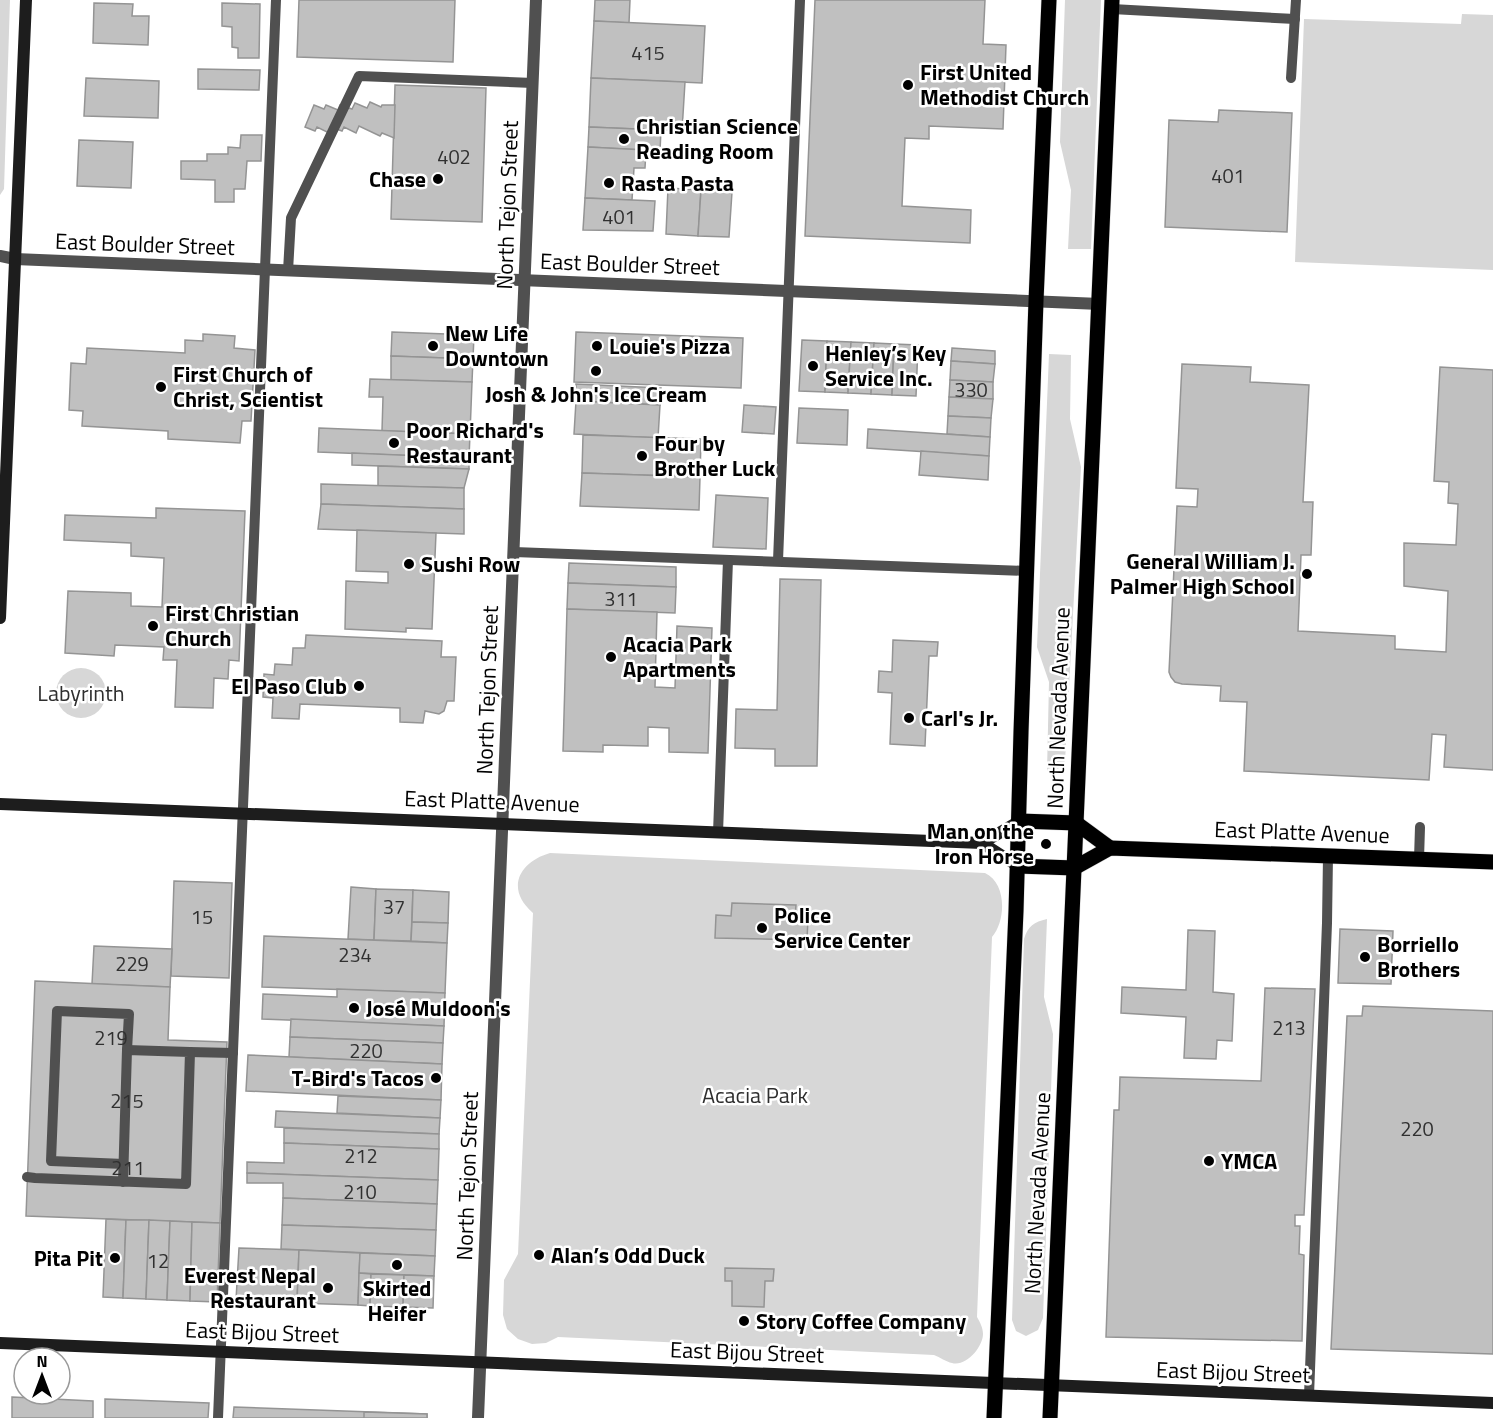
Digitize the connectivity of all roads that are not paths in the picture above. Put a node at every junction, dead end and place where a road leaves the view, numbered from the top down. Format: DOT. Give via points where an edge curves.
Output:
graph roads {
  1 [pos="26,0"];
  2 [pos="276,0"];
  3 [pos="536,0"];
  4 [pos="800,0"];
  5 [pos="1049,0"];
  6 [pos="1296,0"];
  7 [pos="1112,4"];
  8 [pos="1295,19"];
  9 [pos="1291,78"];
  10 [pos="533,83"];
  11 [pos="0,256"];
  12 [pos="15,259"];
  13 [pos="264,270"];
  14 [pos="288,271"];
  15 [pos="525,281"];
  16 [pos="789,291"];
  17 [pos="1036,301"];
  18 [pos="1100,304"];
  19 [pos="514,552"];
  20 [pos="728,560"];
  21 [pos="778,561"];
  22 [pos="1027,571"];
  23 [pos="0,618"];
  24 [pos="0,804"];
  25 [pos="242,813"];
  26 [pos="1020,821"];
  27 [pos="1076,823"];
  28 [pos="502,824"];
  29 [pos="1420,827"];
  30 [pos="718,833"];
  31 [pos="982,843"];
  32 [pos="1110,848"];
  33 [pos="1328,856"];
  34 [pos="1419,859"];
  35 [pos="1493,862"];
  36 [pos="1018,866"];
  37 [pos="1074,868"];
  38 [pos="127,1050"];
  39 [pos="190,1052"];
  40 [pos="233,1053"];
  41 [pos="124,1164"];
  42 [pos="27,1177"];
  43 [pos="123,1182"];
  44 [pos="0,1343"];
  45 [pos="220,1352"];
  46 [pos="480,1362"];
  47 [pos="995,1383"];
  48 [pos="1051,1385"];
  49 [pos="1310,1396"];
  50 [pos="1493,1403"];
  51 [pos="218,1418"];
  52 [pos="478,1418"];
  53 [pos="994,1418"];
  54 [pos="1050,1418"];
  1 -- 12 [label="main road"];
  2 -- 13 [label="lane"];
  3 -- 10 [label="street, North Tejon Street"];
  4 -- 16 [label="lane"];
  5 -- 17 [label="main road, North Nevada Avenue"];
  6 -- 8 [label="lane"];
  7 -- 8 [label="lane"];
  7 -- 18 [label="main road, North Nevada Avenue"];
  8 -- 9 [label="lane"];
  10 -- 14 [label="lane" via="358,76 291,218"];
  10 -- 15 [label="street, North Tejon Street"];
  11 -- 12 [label="street, East Boulder Street"];
  12 -- 13 [label="street, East Boulder Street"];
  12 -- 23 [label="main road"];
  13 -- 14 [label="street, East Boulder Street"];
  13 -- 25 [label="lane"];
  14 -- 15 [label="street, East Boulder Street"];
  15 -- 16 [label="street, East Boulder Street"];
  15 -- 19 [label="street, North Tejon Street"];
  16 -- 17 [label="street, East Boulder Street"];
  16 -- 21 [label="lane"];
  17 -- 18 [label="street, East Boulder Street"];
  17 -- 22 [label="main road, North Nevada Avenue"];
  18 -- 27 [label="main road, North Nevada Avenue"];
  19 -- 20 [label="lane"];
  19 -- 28 [label="street, North Tejon Street"];
  20 -- 21 [label="lane"];
  20 -- 30 [label="lane"];
  21 -- 22 [label="lane"];
  22 -- 26 [label="main road, North Nevada Avenue"];
  24 -- 25 [label="main road, East Platte Avenue"];
  25 -- 28 [label="main road, East Platte Avenue"];
  25 -- 40 [label="lane"];
  26 -- 27 [label="main road"];
  26 -- 31 [label="main road"];
  26 -- 36 [label="main road, North Nevada Avenue"];
  27 -- 32 [label="main road"];
  27 -- 37 [label="main road, North Nevada Avenue"];
  28 -- 30 [label="main road, East Platte Avenue"];
  28 -- 46 [label="street, North Tejon Street"];
  29 -- 34 [label="lane"];
  30 -- 31 [label="main road, East Platte Avenue"];
  31 -- 36 [label="main road"];
  32 -- 33 [label="main road, East Platte Avenue"];
  32 -- 37 [label="main road"];
  33 -- 34 [label="main road, East Platte Avenue"];
  33 -- 49 [label="lane"];
  34 -- 35 [label="main road, East Platte Avenue"];
  36 -- 37 [label="main road"];
  36 -- 47 [label="main road, North Nevada Avenue"];
  37 -- 48 [label="main road, North Nevada Avenue"];
  38 -- 39 [label="lane"];
  38 -- 41 [label="lane"];
  38 -- 41 [label="lane" via="129,1014 57,1011 51,1161"];
  39 -- 40 [label="lane"];
  39 -- 43 [label="lane" via="186,1184"];
  40 -- 45 [label="lane"];
  41 -- 43 [label="lane"];
  42 -- 43 [label="lane"];
  44 -- 45 [label="main road, East Bijou Street"];
  45 -- 46 [label="main road, East Bijou Street"];
  45 -- 51 [label="lane"];
  46 -- 47 [label="main road, East Bijou Street"];
  46 -- 52 [label="street, North Tejon Street"];
  47 -- 48 [label="main road, East Bijou Street"];
  47 -- 53 [label="main road, North Nevada Avenue"];
  48 -- 49 [label="main road, East Bijou Street"];
  48 -- 54 [label="main road, North Nevada Avenue"];
  49 -- 50 [label="main road, East Bijou Street"];
}
